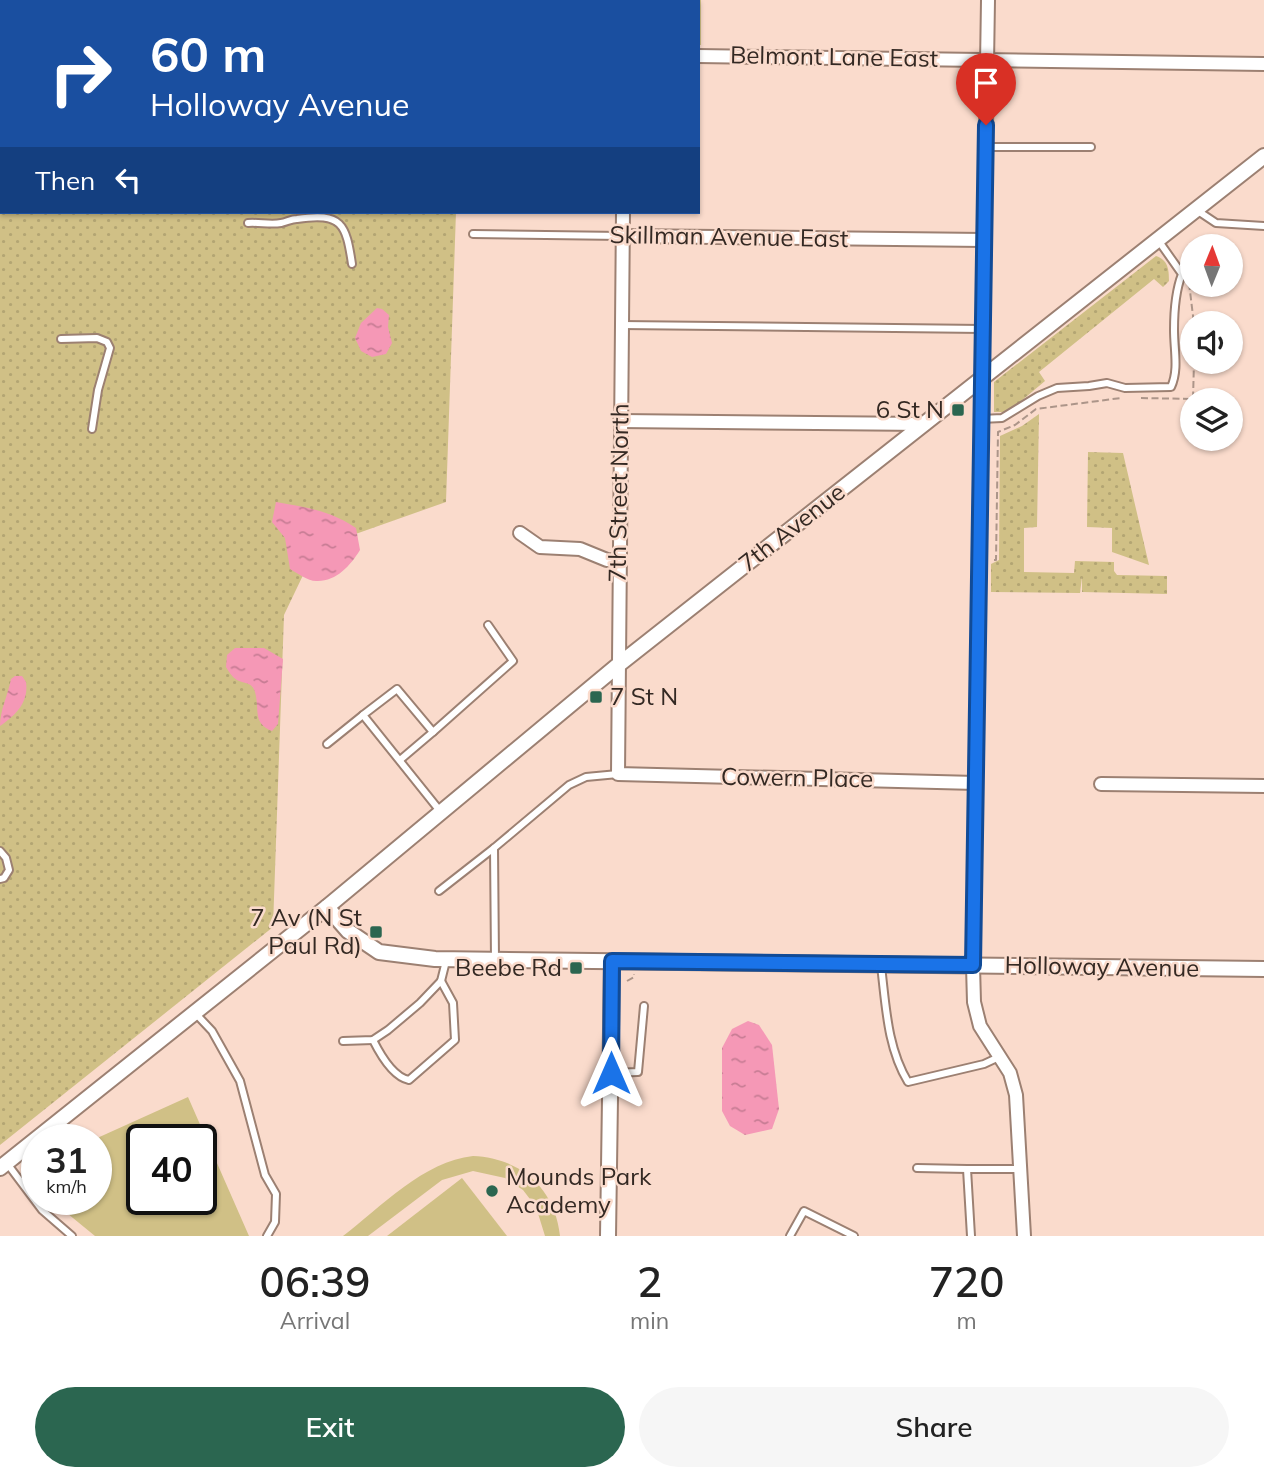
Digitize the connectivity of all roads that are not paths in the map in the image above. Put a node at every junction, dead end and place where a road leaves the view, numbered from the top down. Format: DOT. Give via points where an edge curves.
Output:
graph roads {
  1 [pos="988,0"];
  2 [pos="700,56"];
  3 [pos="987,58"];
  4 [pos="1264,64"];
  5 [pos="986,147"];
  6 [pos="1091,147"];
  7 [pos="1264,156"];
  8 [pos="1196,210"];
  9 [pos="622,214"];
  10 [pos="248,223"];
  11 [pos="1264,226"];
  12 [pos="473,234"];
  13 [pos="622,236"];
  14 [pos="984,240"];
  15 [pos="1158,240"];
  16 [pos="352,264"];
  17 [pos="621,325"];
  18 [pos="983,329"];
  19 [pos="61,339"];
  20 [pos="982,379"];
  21 [pos="981,419"];
  22 [pos="620,421"];
  23 [pos="925,424"];
  24 [pos="92,429"];
  25 [pos="520,533"];
  26 [pos="618,561"];
  27 [pos="488,625"];
  28 [pos="617,666"];
  29 [pos="363,715"];
  30 [pos="433,732"];
  31 [pos="327,744"];
  32 [pos="400,760"];
  33 [pos="618,774"];
  34 [pos="975,783"];
  35 [pos="1101,784"];
  36 [pos="1264,786"];
  37 [pos="441,812"];
  38 [pos="494,848"];
  39 [pos="0,850"];
  40 [pos="0,879"];
  41 [pos="439,891"];
  42 [pos="327,907"];
  43 [pos="446,959"];
  44 [pos="495,960"];
  45 [pos="612,961"];
  46 [pos="881,964"];
  47 [pos="973,965"];
  48 [pos="1264,969"];
  49 [pos="441,981"];
  50 [pos="643,1006"];
  51 [pos="194,1013"];
  52 [pos="373,1040"];
  53 [pos="343,1041"];
  54 [pos="999,1057"];
  55 [pos="611,1073"];
  56 [pos="3,1165"];
  57 [pos="917,1168"];
  58 [pos="967,1169"];
  59 [pos="1019,1170"];
  60 [pos="72,1236"];
  61 [pos="267,1236"];
  62 [pos="608,1236"];
  63 [pos="790,1236"];
  64 [pos="854,1236"];
  65 [pos="971,1236"];
  66 [pos="1024,1236"];
  1 -- 3 [label="street"];
  2 -- 3 [label="street, Belmont Lane East"];
  3 -- 4 [label="street, Belmont Lane East"];
  3 -- 5 [label="street"];
  5 -- 6 [label="lane"];
  5 -- 14 [label="street"];
  7 -- 8 [label="street, 7th Avenue"];
  8 -- 11 [label="lane" via="1216,223"];
  8 -- 15 [label="street, 7th Avenue"];
  9 -- 13 [label="street, 7th Street North"];
  10 -- 16 [label="lane" via="310,217 341,223"];
  12 -- 13 [label="lane, Skillman Avenue East"];
  13 -- 14 [label="street, Skillman Avenue East"];
  13 -- 17 [label="street, 7th Street North"];
  14 -- 18 [label="street"];
  15 -- 20 [label="street, 7th Avenue"];
  15 -- 21 [label="lane" via="1182,274 1176,287 1176,377 1171,387 1125,388 1107,383 1057,388 1002,418"];
  17 -- 18 [label="lane"];
  17 -- 22 [label="street, 7th Street North"];
  18 -- 20 [label="street"];
  19 -- 24 [label="lane" via="97,338 110,348"];
  20 -- 21 [label="street"];
  20 -- 23 [label="street, 7th Avenue"];
  21 -- 34 [label="street"];
  22 -- 23 [label="street"];
  22 -- 26 [label="street, 7th Street North"];
  23 -- 28 [label="street, 7th Avenue"];
  25 -- 26 [label="street" via="540,547 580,549"];
  26 -- 28 [label="street, 7th Street North"];
  27 -- 30 [label="lane" via="513,661"];
  28 -- 33 [label="street, 7th Street North"];
  28 -- 37 [label="street, 7th Avenue"];
  29 -- 30 [label="lane" via="397,689"];
  29 -- 31 [label="lane"];
  29 -- 32 [label="lane"];
  30 -- 32 [label="lane"];
  32 -- 37 [label="lane"];
  33 -- 34 [label="street, Cowern Place"];
  33 -- 38 [label="lane" via="586,777 569,785"];
  34 -- 47 [label="street"];
  35 -- 36 [label="street"];
  37 -- 42 [label="street, 7th Avenue"];
  38 -- 41 [label="lane"];
  38 -- 44 [label="lane"];
  39 -- 40 [label="lane" via="9,870"];
  42 -- 43 [label="street, Holloway Avenue" via="348,931 379,952"];
  42 -- 51 [label="street, 7th Avenue"];
  43 -- 44 [label="street, Holloway Avenue"];
  43 -- 49 [label="lane"];
  44 -- 45 [label="street, Holloway Avenue"];
  45 -- 46 [label="street, Holloway Avenue"];
  45 -- 55 [label="street"];
  46 -- 47 [label="street, Holloway Avenue"];
  46 -- 54 [label="lane" via="888,1031 908,1082"];
  47 -- 48 [label="street, Holloway Avenue"];
  47 -- 54 [label="street" via="980,1026"];
  49 -- 52 [label="lane"];
  49 -- 52 [label="lane" via="453,1003 455,1040 409,1080 402,1079"];
  50 -- 55 [label="lane" via="638,1072"];
  51 -- 56 [label="street, 7th Avenue"];
  51 -- 61 [label="lane" via="212,1031 240,1080 265,1175 276,1194 275,1222"];
  52 -- 53 [label="lane"];
  54 -- 59 [label="street" via="1010,1073 1016,1095"];
  55 -- 62 [label="street"];
  56 -- 60 [label="lane"];
  57 -- 58 [label="lane"];
  58 -- 59 [label="lane"];
  58 -- 65 [label="lane"];
  59 -- 66 [label="street"];
  63 -- 64 [label="lane" via="804,1211"];
}
